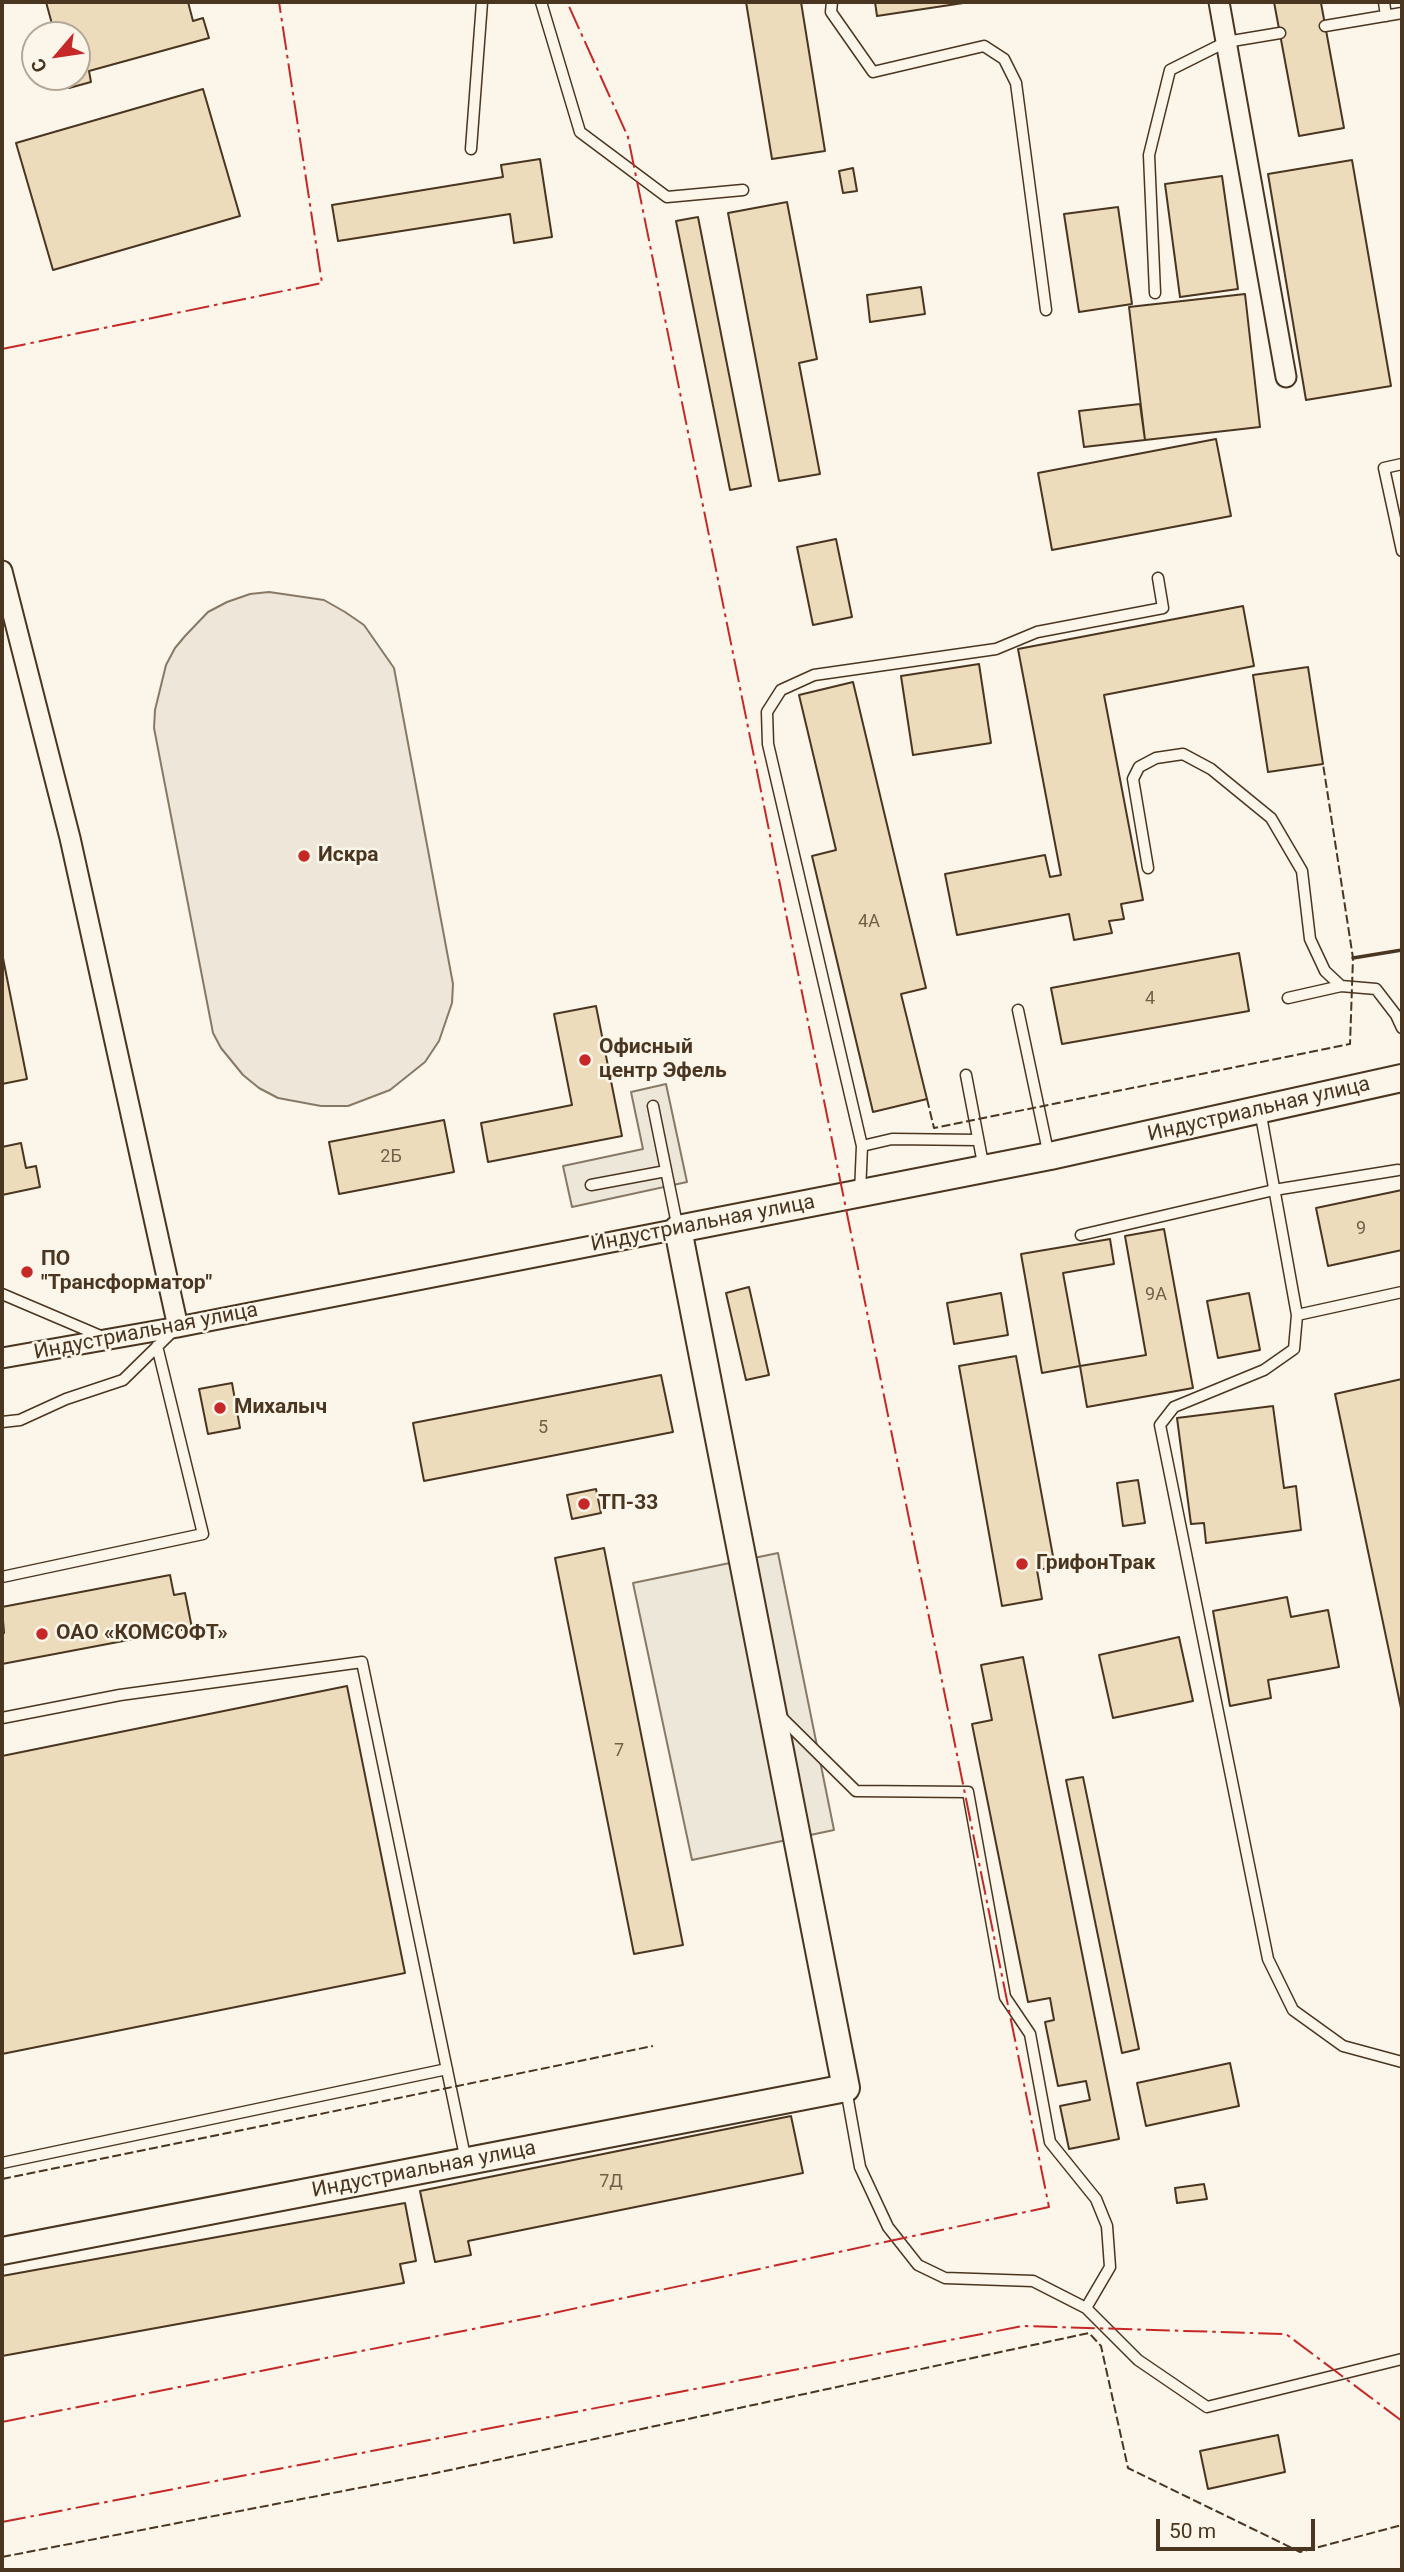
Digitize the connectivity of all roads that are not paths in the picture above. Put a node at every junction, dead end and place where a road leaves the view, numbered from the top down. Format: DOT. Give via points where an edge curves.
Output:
graph roads {
  1 [pos="482,2"];
  2 [pos="541,2"];
  3 [pos="832,2"];
  4 [pos="1219,2"];
  5 [pos="1384,2"];
  6 [pos="1402,13"];
  7 [pos="1386,16"];
  8 [pos="1325,26"];
  9 [pos="1280,33"];
  10 [pos="1226,42"];
  11 [pos="471,149"];
  12 [pos="743,190"];
  13 [pos="1155,293"];
  14 [pos="1046,310"];
  15 [pos="1286,377"];
  16 [pos="1402,464"];
  17 [pos="1402,551"];
  18 [pos="2,571"];
  19 [pos="1157,578"];
  20 [pos="1148,868"];
  21 [pos="1341,986"];
  22 [pos="1288,998"];
  23 [pos="1018,1010"];
  24 [pos="1402,1028"];
  25 [pos="966,1075"];
  26 [pos="1402,1078"];
  27 [pos="653,1106"];
  28 [pos="1260,1109"];
  29 [pos="978,1140"];
  30 [pos="862,1146"];
  31 [pos="1050,1156"];
  32 [pos="984,1169"];
  33 [pos="1398,1170"];
  34 [pos="666,1171"];
  35 [pos="591,1185"];
  36 [pos="1274,1190"];
  37 [pos="860,1193"];
  38 [pos="678,1229"];
  39 [pos="1081,1235"];
  40 [pos="1402,1292"];
  41 [pos="2,1294"];
  42 [pos="1297,1315"];
  43 [pos="178,1326"];
  44 [pos="106,1339"];
  45 [pos="157,1346"];
  46 [pos="2,1358"];
  47 [pos="2,1422"];
  48 [pos="2,1577"];
  49 [pos="772,1709"];
  50 [pos="2,1718"];
  51 [pos="1402,2062"];
  52 [pos="447,2068"];
  53 [pos="846,2088"];
  54 [pos="466,2161"];
  55 [pos="2,2163"];
  56 [pos="2,2251"];
  57 [pos="1086,2308"];
  58 [pos="1402,2359"];
  1 -- 11 [label="lane"];
  2 -- 12 [label="lane" via="580,132 667,197"];
  3 -- 14 [label="lane" via="831,12 873,72 984,46 1004,59 1016,83"];
  4 -- 10 [label="street"];
  5 -- 7 [label="lane"];
  6 -- 7 [label="lane"];
  7 -- 8 [label="lane"];
  9 -- 10 [label="lane"];
  10 -- 13 [label="lane" via="1170,70 1149,155"];
  10 -- 15 [label="street"];
  16 -- 17 [label="lane" via="1384,467"];
  18 -- 43 [label="street" via="70,838"];
  19 -- 30 [label="lane" via="1163,608 1037,632 996,649 814,675 780,690 767,712 768,744"];
  20 -- 21 [label="lane" via="1133,779 1139,767 1156,758 1183,754 1211,769 1271,818 1302,871 1310,939 1325,971"];
  21 -- 22 [label="lane"];
  21 -- 24 [label="lane" via="1376,989"];
  23 -- 31 [label="lane"];
  25 -- 29 [label="lane"];
  26 -- 28 [label="street, Индустриальная улица"];
  27 -- 34 [label="lane"];
  28 -- 31 [label="street, Индустриальная улица"];
  28 -- 36 [label="lane"];
  29 -- 30 [label="lane" via="892,1139"];
  29 -- 32 [label="lane"];
  30 -- 37 [label="lane"];
  31 -- 32 [label="street, Индустриальная улица"];
  32 -- 37 [label="street, Индустриальная улица"];
  33 -- 36 [label="lane"];
  34 -- 35 [label="lane"];
  34 -- 38 [label="lane"];
  36 -- 39 [label="lane"];
  36 -- 42 [label="lane"];
  37 -- 38 [label="street, Индустриальная улица"];
  38 -- 43 [label="street, Индустриальная улица"];
  38 -- 49 [label="street"];
  40 -- 42 [label="lane"];
  41 -- 44 [label="lane"];
  42 -- 51 [label="lane" via="1294,1349 1264,1370 1174,1407 1160,1425 1268,1959 1293,2010 1343,2046"];
  43 -- 44 [label="street, Индустриальная улица"];
  43 -- 45 [label="lane"];
  44 -- 46 [label="street, Индустриальная улица"];
  45 -- 47 [label="lane" via="123,1380 20,1420"];
  45 -- 48 [label="lane" via="203,1534"];
  49 -- 53 [label="street"];
  49 -- 57 [label="lane" via="856,1791 968,1792 1004,1997 1030,2034 1050,2142 1096,2199 1107,2226 1110,2267"];
  50 -- 52 [label="lane" via="120,1695 362,1662"];
  52 -- 54 [label="lane"];
  52 -- 55 [label="lane"];
  53 -- 54 [label="street, Индустриальная улица"];
  53 -- 57 [label="lane" via="860,2167 888,2227 918,2265 945,2277 1033,2281"];
  54 -- 56 [label="street, Индустриальная улица"];
  57 -- 58 [label="lane" via="1138,2360 1207,2407"];
}
